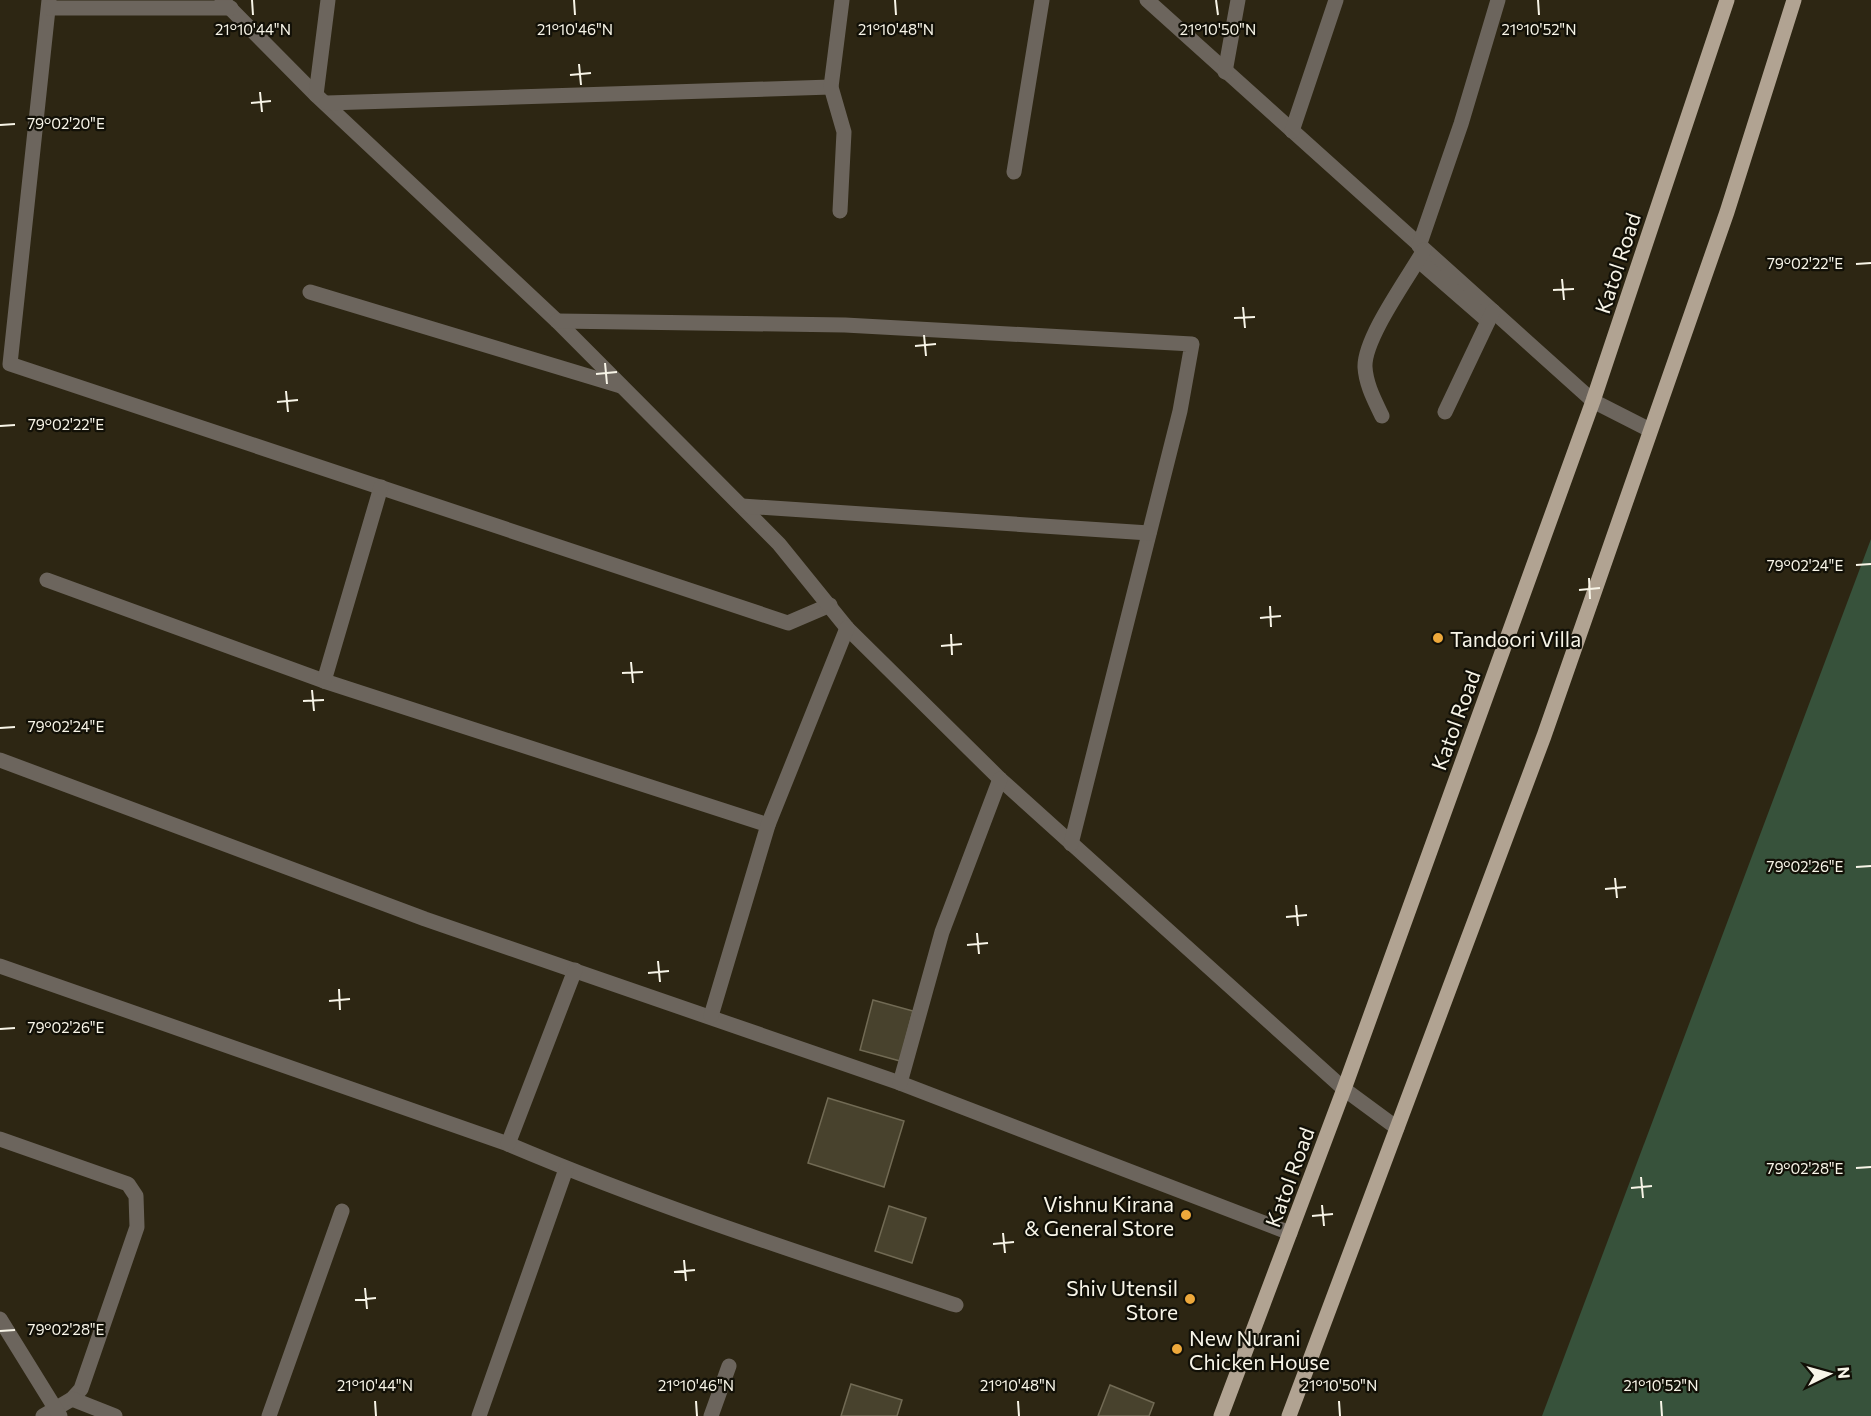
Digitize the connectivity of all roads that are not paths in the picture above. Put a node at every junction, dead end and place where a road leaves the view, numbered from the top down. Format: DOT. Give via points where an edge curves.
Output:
graph roads {
  1 [pos="328,0"];
  2 [pos="842,0"];
  3 [pos="1041,0"];
  4 [pos="1148,0"];
  5 [pos="1239,0"];
  6 [pos="1336,0"];
  7 [pos="1498,0"];
  8 [pos="1727,0"];
  9 [pos="1794,0"];
  10 [pos="49,4"];
  11 [pos="226,4"];
  12 [pos="1225,72"];
  13 [pos="831,87"];
  14 [pos="322,99"];
  15 [pos="1292,131"];
  16 [pos="1014,172"];
  17 [pos="840,212"];
  18 [pos="1421,252"];
  19 [pos="310,292"];
  20 [pos="1490,316"];
  21 [pos="557,321"];
  22 [pos="623,387"];
  23 [pos="1593,401"];
  24 [pos="1446,412"];
  25 [pos="1382,416"];
  26 [pos="1650,430"];
  27 [pos="381,487"];
  28 [pos="742,506"];
  29 [pos="1149,533"];
  30 [pos="47,580"];
  31 [pos="830,605"];
  32 [pos="847,628"];
  33 [pos="324,681"];
  34 [pos="0,760"];
  35 [pos="1000,779"];
  36 [pos="768,825"];
  37 [pos="1071,844"];
  38 [pos="0,966"];
  39 [pos="575,970"];
  40 [pos="711,1016"];
  41 [pos="900,1083"];
  42 [pos="1344,1089"];
  43 [pos="1397,1128"];
  44 [pos="0,1139"];
  45 [pos="508,1144"];
  46 [pos="566,1169"];
  47 [pos="342,1211"];
  48 [pos="1290,1233"];
  49 [pos="956,1305"];
  50 [pos="0,1319"];
  51 [pos="729,1366"];
  52 [pos="72,1399"];
  53 [pos="53,1414"];
  54 [pos="115,1416"];
  55 [pos="269,1416"];
  56 [pos="479,1416"];
  57 [pos="711,1416"];
  58 [pos="1221,1416"];
  59 [pos="1288,1416"];
  1 -- 14 [label="street"];
  2 -- 13 [label="street"];
  3 -- 16 [label="street"];
  4 -- 12 [label="street"];
  5 -- 12 [label="street"];
  6 -- 15 [label="street"];
  7 -- 18 [label="street"];
  8 -- 23 [label="main road, Katol Road"];
  9 -- 26 [label="main road"];
  10 -- 11 [label="street"];
  10 -- 27 [label="street" via="10,364"];
  11 -- 14 [label="street"];
  12 -- 15 [label="street"];
  13 -- 14 [label="street"];
  13 -- 17 [label="street" via="844,132"];
  14 -- 21 [label="street"];
  15 -- 18 [label="street"];
  18 -- 20 [label="street"];
  18 -- 25 [label="street" via="1370,342 1365,366"];
  19 -- 22 [label="street"];
  20 -- 23 [label="street"];
  20 -- 24 [label="street"];
  21 -- 22 [label="street"];
  21 -- 29 [label="street" via="845,325 1192,344 1180,411"];
  22 -- 28 [label="street"];
  23 -- 26 [label="street"];
  23 -- 42 [label="main road, Katol Road"];
  26 -- 43 [label="main road" via="1544,736"];
  27 -- 31 [label="street" via="788,622"];
  27 -- 33 [label="street"];
  28 -- 29 [label="street"];
  28 -- 31 [label="street"];
  29 -- 37 [label="street"];
  30 -- 33 [label="street"];
  31 -- 32 [label="street"];
  32 -- 35 [label="street"];
  32 -- 36 [label="street"];
  33 -- 36 [label="street"];
  34 -- 39 [label="street" via="424,919"];
  35 -- 37 [label="street"];
  35 -- 41 [label="street" via="942,932"];
  36 -- 40 [label="street"];
  37 -- 42 [label="street"];
  38 -- 45 [label="street"];
  39 -- 40 [label="street"];
  39 -- 45 [label="street"];
  40 -- 41 [label="street"];
  41 -- 48 [label="street"];
  42 -- 43 [label="street"];
  42 -- 48 [label="main road, Katol Road"];
  43 -- 59 [label="main road"];
  44 -- 52 [label="street" via="128,1184 136,1196 137,1227 81,1389"];
  45 -- 46 [label="street"];
  46 -- 49 [label="street"];
  46 -- 56 [label="street"];
  47 -- 55 [label="street"];
  48 -- 58 [label="main road, Katol Road"];
  50 -- 53 [label="street"];
  51 -- 57 [label="street"];
  52 -- 53 [label="street"];
  52 -- 54 [label="street"];
}
